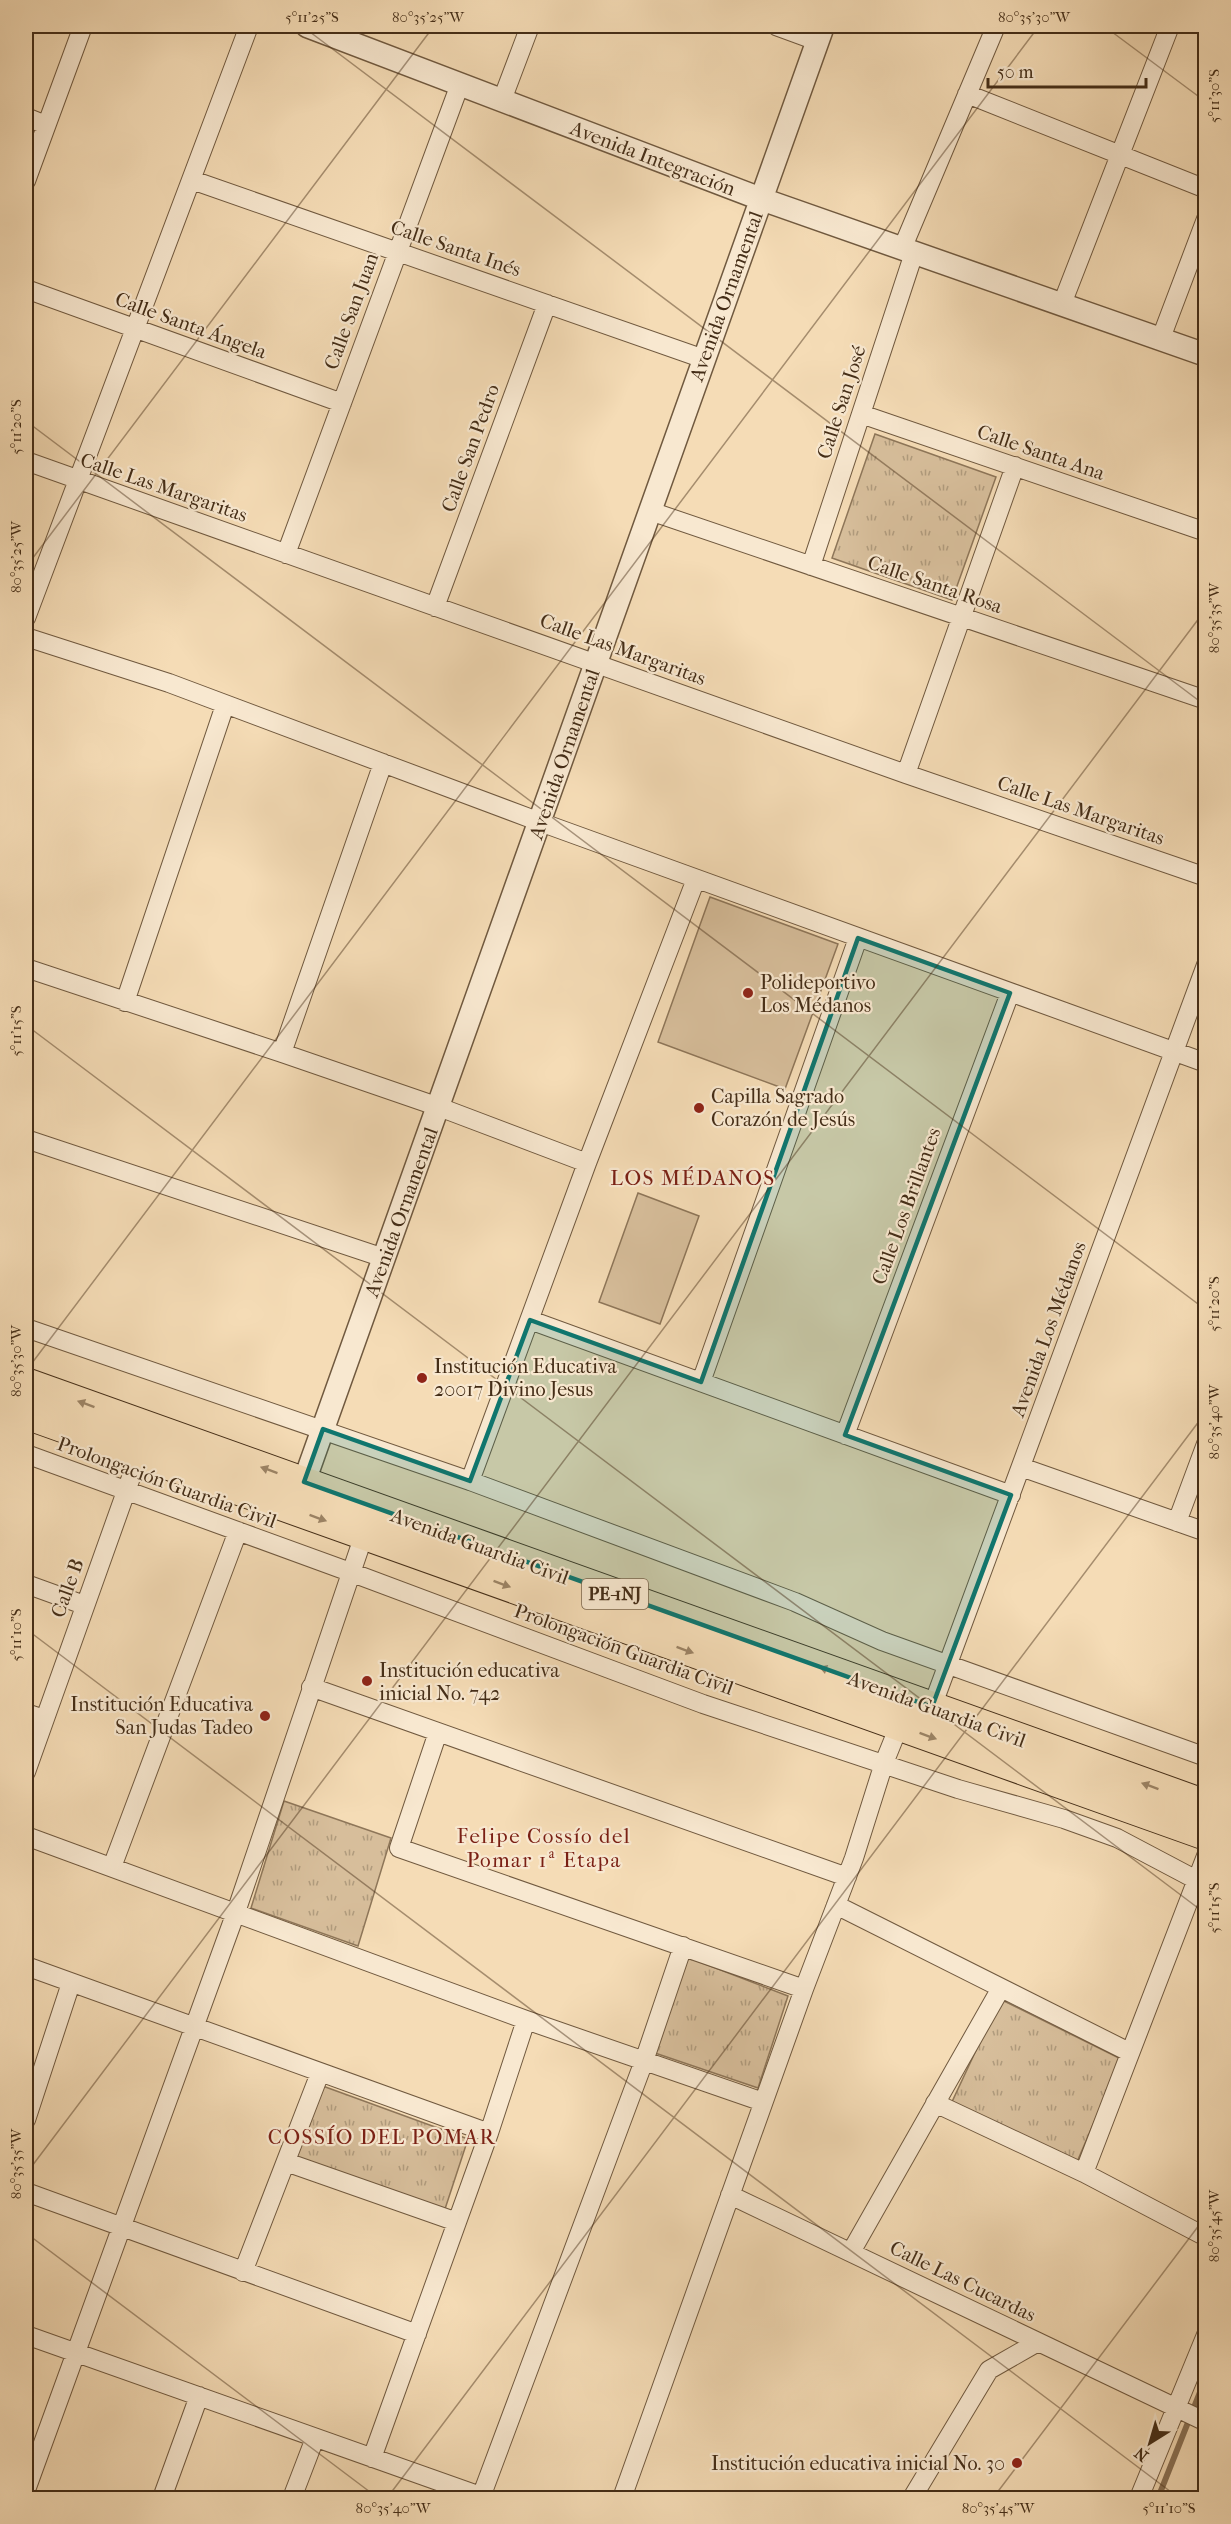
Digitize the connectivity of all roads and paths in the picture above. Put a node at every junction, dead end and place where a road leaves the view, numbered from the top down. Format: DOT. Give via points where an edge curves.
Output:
graph roads {
  1 [pos="83,26"];
  2 [pos="249,26"];
  3 [pos="308,26"];
  4 [pos="530,26"];
  5 [pos="776,26"];
  6 [pos="996,26"];
  7 [pos="1170,26"];
  8 [pos="820,33"];
  9 [pos="460,84"];
  10 [pos="968,94"];
  11 [pos="502,100"];
  12 [pos="26,117"];
  13 [pos="46,125"];
  14 [pos="1119,156"];
  15 [pos="192,180"];
  16 [pos="26,182"];
  17 [pos="1206,189"];
  18 [pos="761,199"];
  19 [pos="1206,219"];
  20 [pos="397,251"];
  21 [pos="908,251"];
  22 [pos="26,289"];
  23 [pos="547,304"];
  24 [pos="1062,304"];
  25 [pos="135,329"];
  26 [pos="1161,338"];
  27 [pos="1206,355"];
  28 [pos="704,359"];
  29 [pos="342,403"];
  30 [pos="861,414"];
  31 [pos="26,461"];
  32 [pos="1015,466"];
  33 [pos="77,481"];
  34 [pos="650,511"];
  35 [pos="1206,532"];
  36 [pos="286,554"];
  37 [pos="811,566"];
  38 [pos="435,607"];
  39 [pos="962,617"];
  40 [pos="26,618"];
  41 [pos="26,637"];
  42 [pos="596,663"];
  43 [pos="1206,700"];
  44 [pos="225,705"];
  45 [pos="383,763"];
  46 [pos="906,774"];
  47 [pos="540,822"];
  48 [pos="1206,877"];
  49 [pos="696,879"];
  50 [pos="858,938"];
  51 [pos="1206,965"];
  52 [pos="26,968"];
  53 [pos="1010,993"];
  54 [pos="125,1002"];
  55 [pos="1175,1052"];
  56 [pos="282,1053"];
  57 [pos="1206,1063"];
  58 [pos="439,1107"];
  59 [pos="26,1139"];
  60 [pos="586,1163"];
  61 [pos="384,1258"];
  62 [pos="530,1320"];
  63 [pos="26,1328"];
  64 [pos="701,1382"];
  65 [pos="26,1383"];
  66 [pos="26,1414"];
  67 [pos="323,1429"];
  68 [pos="845,1435"];
  69 [pos="1206,1444"];
  70 [pos="26,1454"];
  71 [pos="139,1455"];
  72 [pos="1021,1467"];
  73 [pos="470,1481"];
  74 [pos="304,1482"];
  75 [pos="126,1490"];
  76 [pos="1011,1495"];
  77 [pos="368,1521"];
  78 [pos="1177,1522"];
  79 [pos="238,1531"];
  80 [pos="1206,1532"];
  81 [pos="350,1572"];
  82 [pos="26,1584"];
  83 [pos="84,1605"];
  84 [pos="948,1665"];
  85 [pos="311,1687"];
  86 [pos="932,1707"];
  87 [pos="26,1713"];
  88 [pos="44,1719"];
  89 [pos="899,1726"];
  90 [pos="438,1732"];
  91 [pos="1206,1757"];
  92 [pos="884,1762"];
  93 [pos="26,1772"];
  94 [pos="1206,1805"];
  95 [pos="1206,1835"];
  96 [pos="26,1836"];
  97 [pos="1206,1856"];
  98 [pos="112,1867"];
  99 [pos="847,1877"];
  100 [pos="1200,1883"];
  101 [pos="836,1905"];
  102 [pos="236,1912"];
  103 [pos="683,1947"];
  104 [pos="26,1966"];
  105 [pos="71,1983"];
  106 [pos="1001,1988"];
  107 [pos="804,1989"];
  108 [pos="526,2020"];
  109 [pos="194,2027"];
  110 [pos="1129,2052"];
  111 [pos="644,2061"];
  112 [pos="320,2073"];
  113 [pos="764,2102"];
  114 [pos="935,2103"];
  115 [pos="26,2120"];
  116 [pos="489,2133"];
  117 [pos="286,2162"];
  118 [pos="1083,2173"];
  119 [pos="26,2192"];
  120 [pos="730,2195"];
  121 [pos="457,2222"];
  122 [pos="120,2228"];
  123 [pos="1206,2237"];
  124 [pos="851,2252"];
  125 [pos="243,2272"];
  126 [pos="417,2334"];
  127 [pos="26,2335"];
  128 [pos="1206,2335"];
  129 [pos="1038,2342"];
  130 [pos="74,2352"];
  131 [pos="199,2396"];
  132 [pos="1177,2408"];
  133 [pos="1206,2422"];
  134 [pos="315,2438"];
  135 [pos="372,2458"];
  136 [pos="26,2490"];
  137 [pos="483,2498"];
  138 [pos="162,2499"];
  139 [pos="292,2499"];
  140 [pos="622,2499"];
  141 [pos="912,2499"];
  142 [pos="1139,2499"];
  1 -- 13 [label="street"];
  2 -- 15 [label="street"];
  3 -- 9 [label="street, Avenida Integración"];
  4 -- 11 [label="street"];
  5 -- 8 [label="street"];
  6 -- 10 [label="street, Calle San José"];
  7 -- 14 [label="street"];
  8 -- 18 [label="street, Avenida Ornamental"];
  9 -- 11 [label="street, Avenida Integración"];
  9 -- 20 [label="street, Calle San Juan"];
  10 -- 14 [label="street"];
  10 -- 21 [label="street, Calle San José"];
  11 -- 18 [label="street, Avenida Integración"];
  12 -- 13 [label="street"];
  13 -- 16 [label="street"];
  14 -- 17 [label="street"];
  14 -- 24 [label="street"];
  15 -- 20 [label="street, Calle Santa Inés"];
  15 -- 25 [label="street"];
  18 -- 21 [label="street, Avenida Integración"];
  18 -- 28 [label="street, Avenida Ornamental"];
  19 -- 26 [label="street"];
  20 -- 23 [label="street, Calle Santa Inés"];
  20 -- 29 [label="street, Calle San Juan"];
  21 -- 24 [label="street, Avenida Integración"];
  21 -- 30 [label="street, Calle San José"];
  22 -- 25 [label="street, Calle Santa Ángela"];
  23 -- 28 [label="street, Calle Santa Inés"];
  23 -- 38 [label="street, Calle San Pedro"];
  24 -- 26 [label="street, Avenida Integración"];
  25 -- 29 [label="street, Calle Santa Ángela"];
  25 -- 33 [label="street"];
  26 -- 27 [label="street, Avenida Integración"];
  28 -- 34 [label="street, Avenida Ornamental"];
  29 -- 36 [label="street, Calle San Juan"];
  30 -- 32 [label="street, Calle Santa Ana"];
  30 -- 37 [label="street, Calle San José"];
  31 -- 33 [label="street, Calle Las Margaritas"];
  32 -- 35 [label="street, Calle Santa Ana"];
  32 -- 39 [label="street"];
  33 -- 36 [label="street, Calle Las Margaritas"];
  33 -- 40 [label="street"];
  34 -- 37 [label="street, Calle Santa Rosa"];
  34 -- 42 [label="street, Avenida Ornamental"];
  36 -- 38 [label="street, Calle Las Margaritas"];
  37 -- 39 [label="street, Calle Santa Rosa"];
  38 -- 42 [label="street, Calle Las Margaritas"];
  39 -- 43 [label="street, Calle Santa Rosa"];
  39 -- 46 [label="street"];
  41 -- 44 [label="street"];
  42 -- 46 [label="street, Calle Las Margaritas"];
  42 -- 47 [label="street, Avenida Ornamental"];
  44 -- 45 [label="street"];
  44 -- 54 [label="street"];
  45 -- 47 [label="street"];
  45 -- 56 [label="street"];
  46 -- 48 [label="street, Calle Las Margaritas"];
  47 -- 49 [label="street"];
  47 -- 58 [label="street, Avenida Ornamental"];
  49 -- 50 [label="street"];
  49 -- 60 [label="street"];
  50 -- 53 [label="street"];
  50 -- 64 [label="street"];
  51 -- 55 [label="street, Avenida Los Médanos"];
  52 -- 54 [label="street"];
  53 -- 55 [label="street"];
  53 -- 68 [label="street, Calle Los Brillantes"];
  54 -- 56 [label="street"];
  55 -- 57 [label="street"];
  55 -- 72 [label="street, Avenida Los Médanos"];
  56 -- 58 [label="street"];
  58 -- 60 [label="street"];
  58 -- 61 [label="street, Avenida Ornamental"];
  59 -- 61 [label="street"];
  60 -- 62 [label="street"];
  61 -- 67 [label="street, Avenida Ornamental"];
  62 -- 64 [label="street"];
  62 -- 73 [label="street"];
  63 -- 67 [label="street"];
  64 -- 68 [label="street"];
  74 -- 65 [label="highway, Avenida Guardia Civil / PE-1NJ, one-way"];
  66 -- 71 [label="highway, Avenida Guardia Civil / PE-1NJ"];
  67 -- 73 [label="street"];
  67 -- 74 [label="street, Avenida Ornamental"];
  68 -- 76 [label="street"];
  69 -- 78 [label="street"];
  70 -- 75 [label="street, Prolongación Guardia Civil"];
  71 -- 75 [label="street, Calle B"];
  71 -- 77 [label="highway, Avenida Guardia Civil / PE-1NJ, one-way"];
  72 -- 76 [label="street, Avenida Los Médanos"];
  72 -- 78 [label="street"];
  73 -- 84 [label="street" via="795,1602"];
  74 -- 77 [label="highway, Avenida Guardia Civil / PE-1NJ"];
  75 -- 79 [label="street, Prolongación Guardia Civil"];
  75 -- 83 [label="street, Calle B"];
  76 -- 84 [label="street, Avenida Los Médanos"];
  77 -- 81 [label="street"];
  86 -- 77 [label="highway, Avenida Guardia Civil / PE-1NJ, one-way"];
  77 -- 89 [label="highway, Avenida Guardia Civil / PE-1NJ, one-way"];
  78 -- 80 [label="street"];
  79 -- 81 [label="street, Prolongación Guardia Civil"];
  79 -- 98 [label="street"];
  81 -- 85 [label="street"];
  81 -- 92 [label="street, Prolongación Guardia Civil" via="703,1704"];
  82 -- 83 [label="street"];
  83 -- 88 [label="street, Calle B"];
  84 -- 86 [label="street, Avenida Los Médanos"];
  84 -- 91 [label="street"];
  85 -- 90 [label="street"];
  85 -- 102 [label="street"];
  94 -- 86 [label="highway, Avenida Guardia Civil / PE-1NJ, one-way"];
  87 -- 88 [label="street"];
  88 -- 93 [label="street, Calle B"];
  89 -- 92 [label="street"];
  89 -- 95 [label="highway, Avenida Guardia Civil / PE-1NJ, one-way"];
  90 -- 99 [label="street"];
  90 -- 103 [label="street" via="399,1848"];
  92 -- 99 [label="street"];
  92 -- 100 [label="street, Prolongación Guardia Civil" via="1117,1838"];
  96 -- 98 [label="street"];
  97 -- 100 [label="street"];
  98 -- 102 [label="street"];
  99 -- 101 [label="street"];
  100 -- 110 [label="street"];
  101 -- 106 [label="street"];
  101 -- 107 [label="street"];
  102 -- 108 [label="street"];
  102 -- 109 [label="street"];
  103 -- 107 [label="street"];
  103 -- 111 [label="street"];
  104 -- 105 [label="street"];
  105 -- 109 [label="street"];
  105 -- 115 [label="street"];
  106 -- 110 [label="street"];
  106 -- 114 [label="street"];
  107 -- 113 [label="street"];
  108 -- 111 [label="street"];
  108 -- 116 [label="street"];
  109 -- 112 [label="street"];
  109 -- 122 [label="street"];
  110 -- 118 [label="street"];
  111 -- 113 [label="street"];
  111 -- 137 [label="street"];
  112 -- 116 [label="street"];
  112 -- 117 [label="street"];
  113 -- 120 [label="street"];
  114 -- 118 [label="street"];
  114 -- 124 [label="street"];
  116 -- 121 [label="street"];
  117 -- 121 [label="street"];
  117 -- 125 [label="street"];
  118 -- 123 [label="street"];
  119 -- 122 [label="street"];
  120 -- 124 [label="street, Calle Las Cucardas"];
  120 -- 140 [label="street"];
  121 -- 126 [label="street"];
  122 -- 125 [label="street"];
  122 -- 130 [label="street"];
  124 -- 129 [label="street, Calle Las Cucardas"];
  125 -- 126 [label="street"];
  126 -- 135 [label="street"];
  127 -- 130 [label="street"];
  128 -- 132 [label="street"];
  129 -- 132 [label="street, Calle Las Cucardas"];
  129 -- 141 [label="street" via="989,2370"];
  130 -- 131 [label="street"];
  130 -- 136 [label="street"];
  131 -- 134 [label="street"];
  131 -- 138 [label="street"];
  132 -- 133 [label="street"];
  132 -- 142 [label="street"];
  134 -- 135 [label="street"];
  134 -- 139 [label="street"];
  135 -- 137 [label="street"];
}
